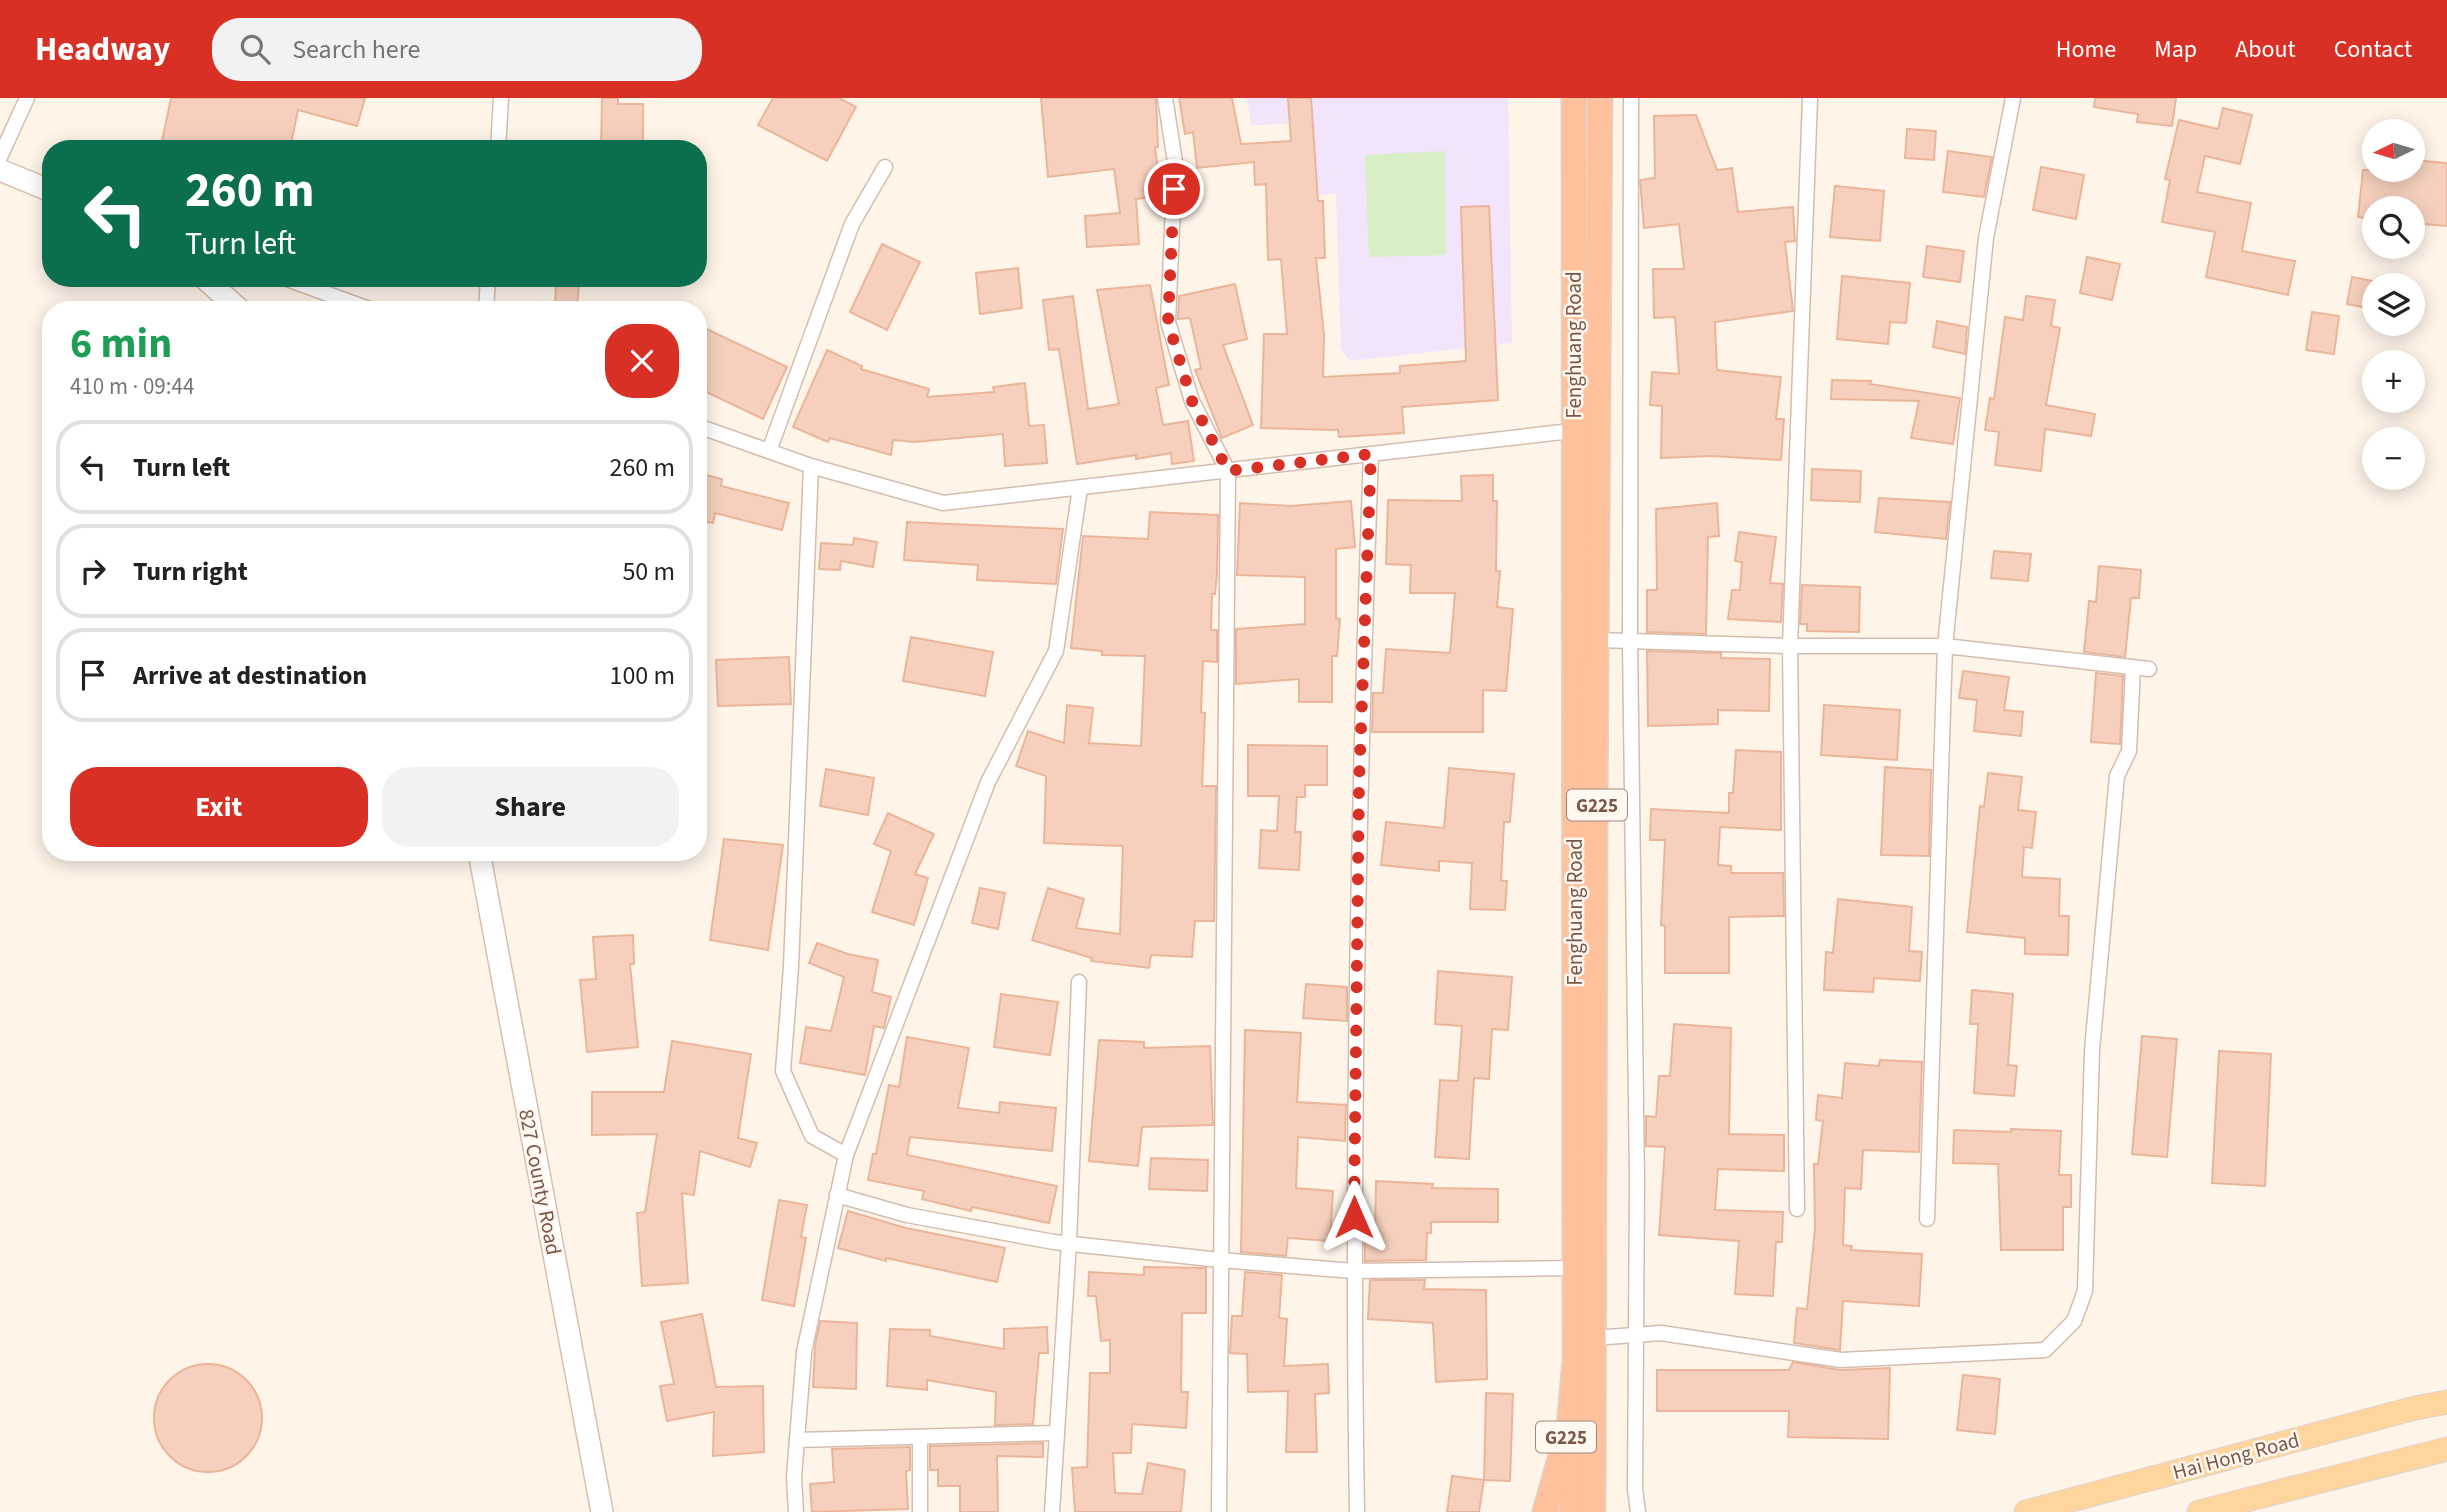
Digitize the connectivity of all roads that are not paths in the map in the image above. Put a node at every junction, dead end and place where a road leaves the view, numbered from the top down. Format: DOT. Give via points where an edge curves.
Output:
graph roads {
  1 [pos="27,98"];
  2 [pos="501,98"];
  3 [pos="1165,98"];
  4 [pos="1574,98"];
  5 [pos="1600,98"];
  6 [pos="1631,98"];
  7 [pos="1810,98"];
  8 [pos="2013,98"];
  9 [pos="499,140"];
  10 [pos="0,157"];
  11 [pos="886,167"];
  12 [pos="0,170"];
  13 [pos="42,187"];
  14 [pos="222,287"];
  15 [pos="310,287"];
  16 [pos="233,301"];
  17 [pos="348,301"];
  18 [pos="707,429"];
  19 [pos="1585,429"];
  20 [pos="769,451"];
  21 [pos="1371,454"];
  22 [pos="811,466"];
  23 [pos="1228,471"];
  24 [pos="1080,488"];
  25 [pos="1598,640"];
  26 [pos="1630,641"];
  27 [pos="1790,646"];
  28 [pos="1945,646"];
  29 [pos="2133,667"];
  30 [pos="2149,669"];
  31 [pos="481,861"];
  32 [pos="1079,982"];
  33 [pos="846,1155"];
  34 [pos="837,1195"];
  35 [pos="1797,1209"];
  36 [pos="1927,1219"];
  37 [pos="1069,1243"];
  38 [pos="1220,1260"];
  39 [pos="1575,1268"];
  40 [pos="1353,1271"];
  41 [pos="1635,1335"];
  42 [pos="1594,1338"];
  43 [pos="1575,1360"];
  44 [pos="2447,1402"];
  45 [pos="1057,1433"];
  46 [pos="920,1437"];
  47 [pos="797,1440"];
  48 [pos="2447,1449"];
  49 [pos="602,1512"];
  50 [pos="796,1512"];
  51 [pos="920,1512"];
  52 [pos="1052,1512"];
  53 [pos="1219,1512"];
  54 [pos="1357,1512"];
  55 [pos="1545,1512"];
  56 [pos="1572,1512"];
  57 [pos="1593,1512"];
  58 [pos="1638,1512"];
  59 [pos="2026,1512"];
  60 [pos="2199,1512"];
  1 -- 10 [label="street"];
  2 -- 9 [label="street"];
  3 -- 23 [label="street" via="1175,162 1168,322 1192,401"];
  4 -- 19 [label="highway, Fenghuang Road / G225"];
  5 -- 19 [label="highway, Fenghuang Road / G225"];
  6 -- 26 [label="street"];
  7 -- 27 [label="street"];
  8 -- 28 [label="street" via="1986,238"];
  11 -- 20 [label="street" via="852,224"];
  12 -- 13 [label="main road"];
  14 -- 16 [label="main road"];
  15 -- 17 [label="street"];
  18 -- 20 [label="street"];
  19 -- 21 [label="street"];
  19 -- 25 [label="highway, Fenghuang Road / G225"];
  19 -- 39 [label="highway, Fenghuang Road / G225"];
  20 -- 22 [label="street"];
  21 -- 23 [label="street"];
  21 -- 40 [label="street" via="1359,784"];
  22 -- 24 [label="street" via="943,503"];
  22 -- 33 [label="street" via="783,1071 812,1136"];
  23 -- 24 [label="street"];
  23 -- 38 [label="street"];
  24 -- 33 [label="street" via="1056,651 988,782"];
  25 -- 26 [label="street"];
  25 -- 42 [label="highway, Fenghuang Road / G225"];
  26 -- 27 [label="street"];
  26 -- 41 [label="street"];
  27 -- 28 [label="street"];
  27 -- 35 [label="street"];
  28 -- 29 [label="street"];
  28 -- 36 [label="street"];
  29 -- 30 [label="street"];
  29 -- 41 [label="street" via="2129,751 2117,776 2092,1050 2085,1292 2074,1321 2045,1350 1840,1360 1661,1333"];
  31 -- 49 [label="main road, 827 County Road"];
  32 -- 37 [label="street"];
  33 -- 34 [label="street"];
  34 -- 37 [label="street" via="907,1215"];
  34 -- 47 [label="street" via="804,1352"];
  37 -- 38 [label="street"];
  37 -- 45 [label="street"];
  38 -- 40 [label="street"];
  38 -- 53 [label="street"];
  39 -- 40 [label="street"];
  39 -- 43 [label="highway, Fenghuang Road / G225"];
  40 -- 54 [label="street"];
  41 -- 42 [label="street"];
  41 -- 58 [label="street"];
  42 -- 57 [label="highway, Fenghuang Road / G225"];
  43 -- 55 [label="highway, Fenghuang Road / G225" via="1569,1427"];
  43 -- 56 [label="highway, G225"];
  44 -- 59 [label="main road, Hai Hong Road"];
  45 -- 46 [label="street"];
  45 -- 52 [label="street"];
  46 -- 47 [label="street"];
  46 -- 51 [label="street"];
  47 -- 50 [label="street"];
  48 -- 60 [label="main road"];
}
